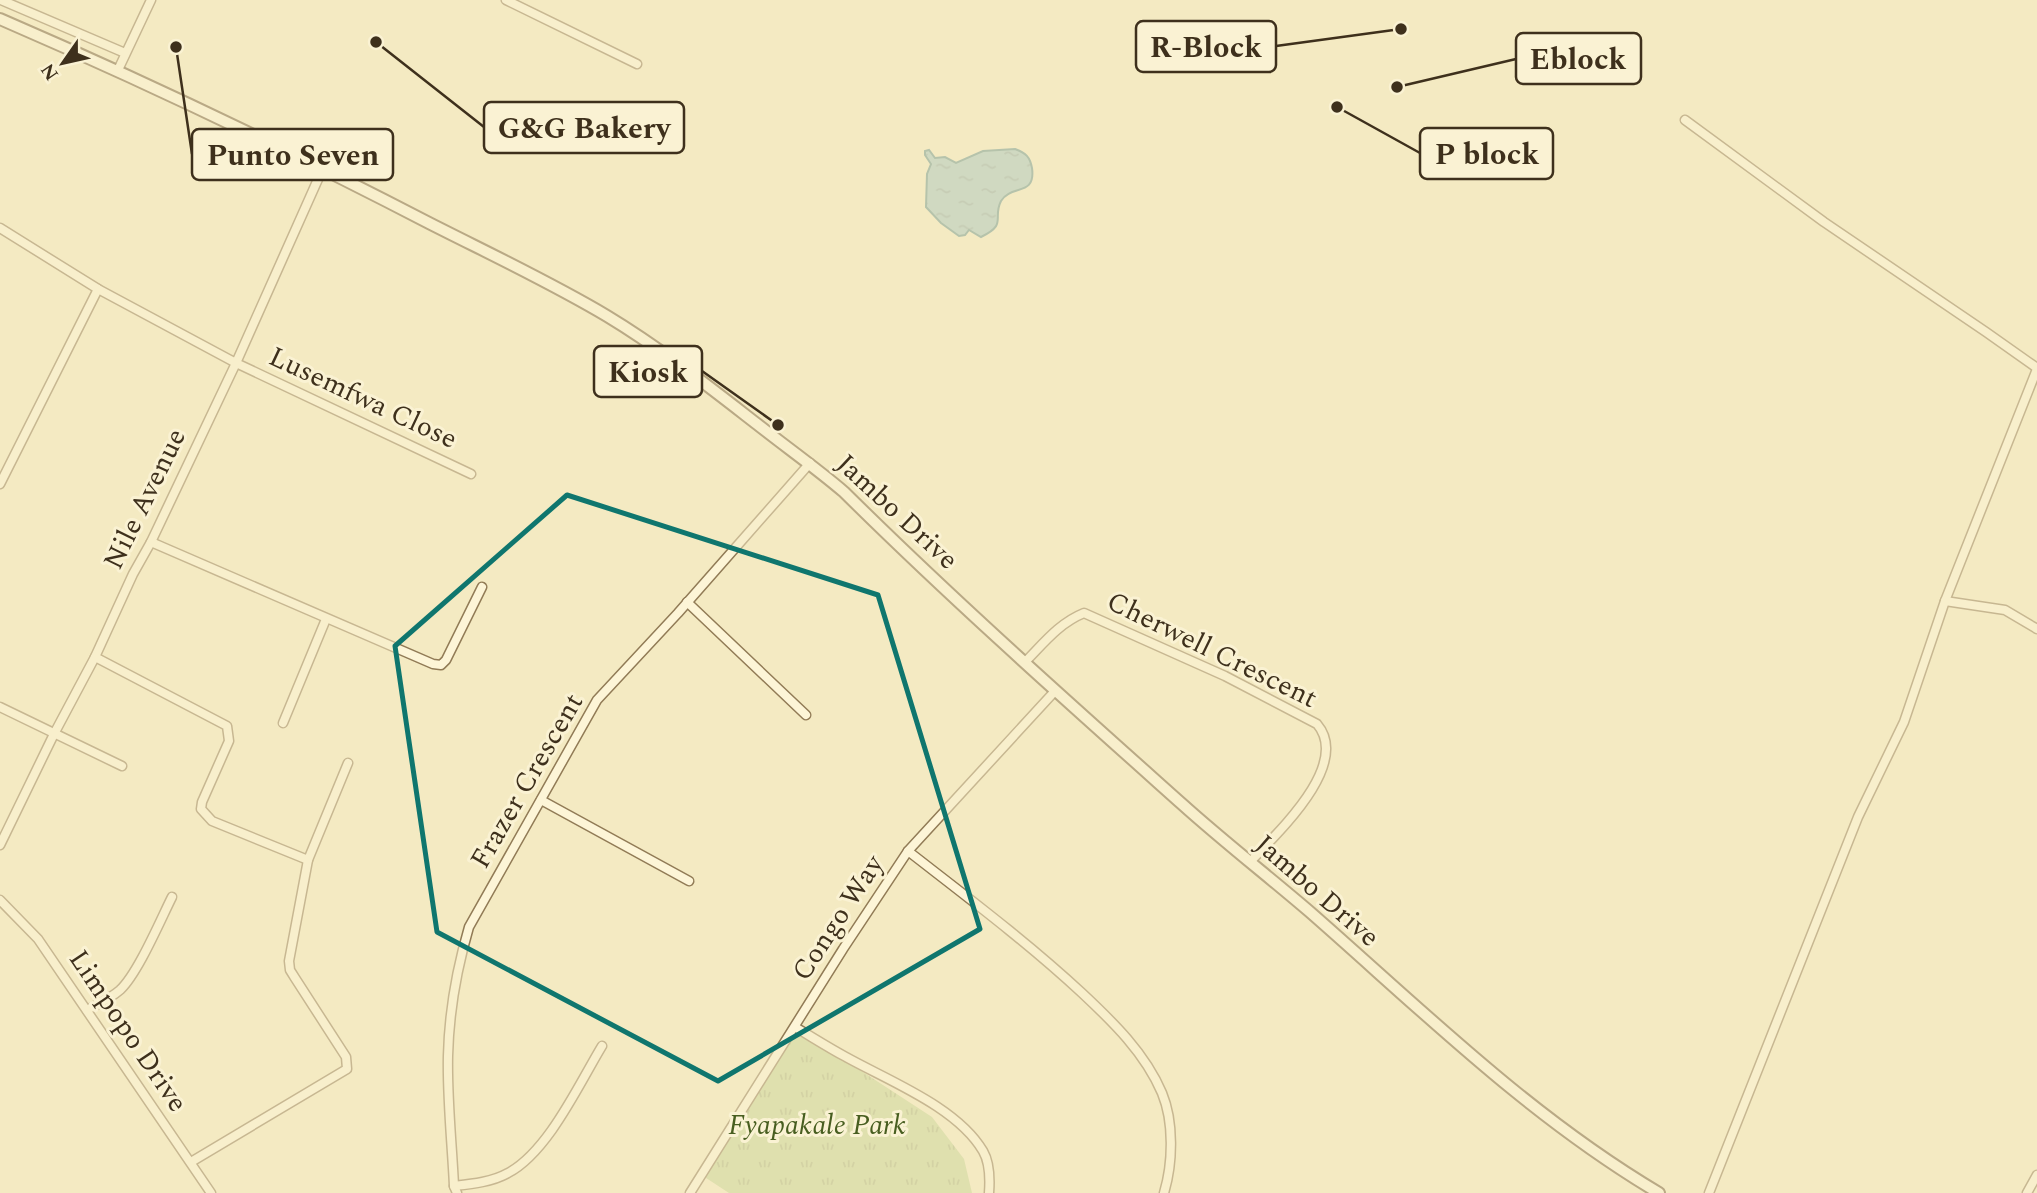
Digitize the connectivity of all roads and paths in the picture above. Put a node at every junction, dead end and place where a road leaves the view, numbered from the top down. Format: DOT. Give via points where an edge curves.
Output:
graph roads {
  1 [pos="1,0"];
  2 [pos="151,0"];
  3 [pos="506,0"];
  4 [pos="0,19"];
  5 [pos="125,53"];
  6 [pos="636,64"];
  7 [pos="118,70"];
  8 [pos="1685,120"];
  9 [pos="323,169"];
  10 [pos="0,228"];
  11 [pos="98,289"];
  12 [pos="236,363"];
  13 [pos="2037,369"];
  14 [pos="810,463"];
  15 [pos="3,470"];
  16 [pos="471,474"];
  17 [pos="0,484"];
  18 [pos="151,542"];
  19 [pos="482,587"];
  20 [pos="1945,601"];
  21 [pos="687,603"];
  22 [pos="326,619"];
  23 [pos="2037,629"];
  24 [pos="95,657"];
  25 [pos="1025,662"];
  26 [pos="1055,691"];
  27 [pos="0,707"];
  28 [pos="806,715"];
  29 [pos="283,723"];
  30 [pos="54,734"];
  31 [pos="348,763"];
  32 [pos="122,766"];
  33 [pos="541,800"];
  34 [pos="0,845"];
  35 [pos="908,851"];
  36 [pos="308,860"];
  37 [pos="1250,862"];
  38 [pos="689,881"];
  39 [pos="172,897"];
  40 [pos="0,900"];
  41 [pos="87,1010"];
  42 [pos="795,1027"];
  43 [pos="602,1046"];
  44 [pos="191,1162"];
  45 [pos="2037,1175"];
  46 [pos="456,1190"];
  47 [pos="694,1192"];
  48 [pos="211,1193"];
  49 [pos="989,1193"];
  50 [pos="1164,1193"];
  51 [pos="1658,1193"];
  52 [pos="1709,1193"];
  53 [pos="2027,1193"];
  1 -- 5 [label="street"];
  2 -- 5 [label="street"];
  3 -- 6 [label="street"];
  4 -- 7 [label="main road, Jambo Drive"];
  5 -- 7 [label="street"];
  7 -- 9 [label="main road, Jambo Drive"];
  8 -- 13 [label="street"];
  9 -- 12 [label="street, Nile Avenue"];
  9 -- 14 [label="main road, Jambo Drive" via="607,316"];
  10 -- 11 [label="street, Lusemfwa Close"];
  11 -- 12 [label="street, Lusemfwa Close"];
  11 -- 15 [label="street"];
  12 -- 16 [label="street, Lusemfwa Close"];
  12 -- 18 [label="street, Nile Avenue"];
  13 -- 20 [label="street"];
  14 -- 21 [label="street, Frazer Crescent"];
  14 -- 25 [label="main road, Jambo Drive"];
  15 -- 17 [label="street"];
  18 -- 22 [label="street"];
  18 -- 24 [label="street, Nile Avenue"];
  19 -- 22 [label="street" via="441,665"];
  20 -- 23 [label="street" via="2005,610"];
  20 -- 52 [label="street" via="1904,722 1858,817"];
  21 -- 28 [label="street"];
  21 -- 33 [label="street, Frazer Crescent" via="597,700"];
  22 -- 29 [label="street"];
  24 -- 30 [label="street, Nile Avenue"];
  24 -- 36 [label="street" via="227,726 229,741 201,809 212,821"];
  25 -- 26 [label="main road, Jambo Drive"];
  25 -- 37 [label="street, Cherwell Crescent" via="1059,626 1084,613 1225,676 1317,724 1324,732 1326,753 1312,790"];
  26 -- 35 [label="street, Congo Way"];
  26 -- 37 [label="main road, Jambo Drive"];
  27 -- 30 [label="street"];
  30 -- 32 [label="street"];
  30 -- 34 [label="street, Nile Avenue"];
  31 -- 36 [label="street"];
  33 -- 38 [label="street"];
  33 -- 46 [label="street, Frazer Crescent" via="469,927 464,946 448,1057"];
  35 -- 42 [label="street, Congo Way"];
  35 -- 50 [label="street" via="1045,958 1114,1023 1141,1056 1161,1092 1171,1123"];
  36 -- 44 [label="street" via="290,970 346,1057 347,1069"];
  37 -- 51 [label="main road, Jambo Drive" via="1519,1096"];
  39 -- 41 [label="street" via="121,989"];
  40 -- 41 [label="street, Limpopo Drive" via="38,939"];
  41 -- 44 [label="street, Limpopo Drive"];
  42 -- 47 [label="street, Congo Way"];
  42 -- 49 [label="street" via="921,1096 960,1125 983,1152"];
  43 -- 46 [label="street" via="551,1130 529,1156 508,1173"];
  44 -- 48 [label="street, Limpopo Drive"];
  45 -- 53 [label="street"];
}
